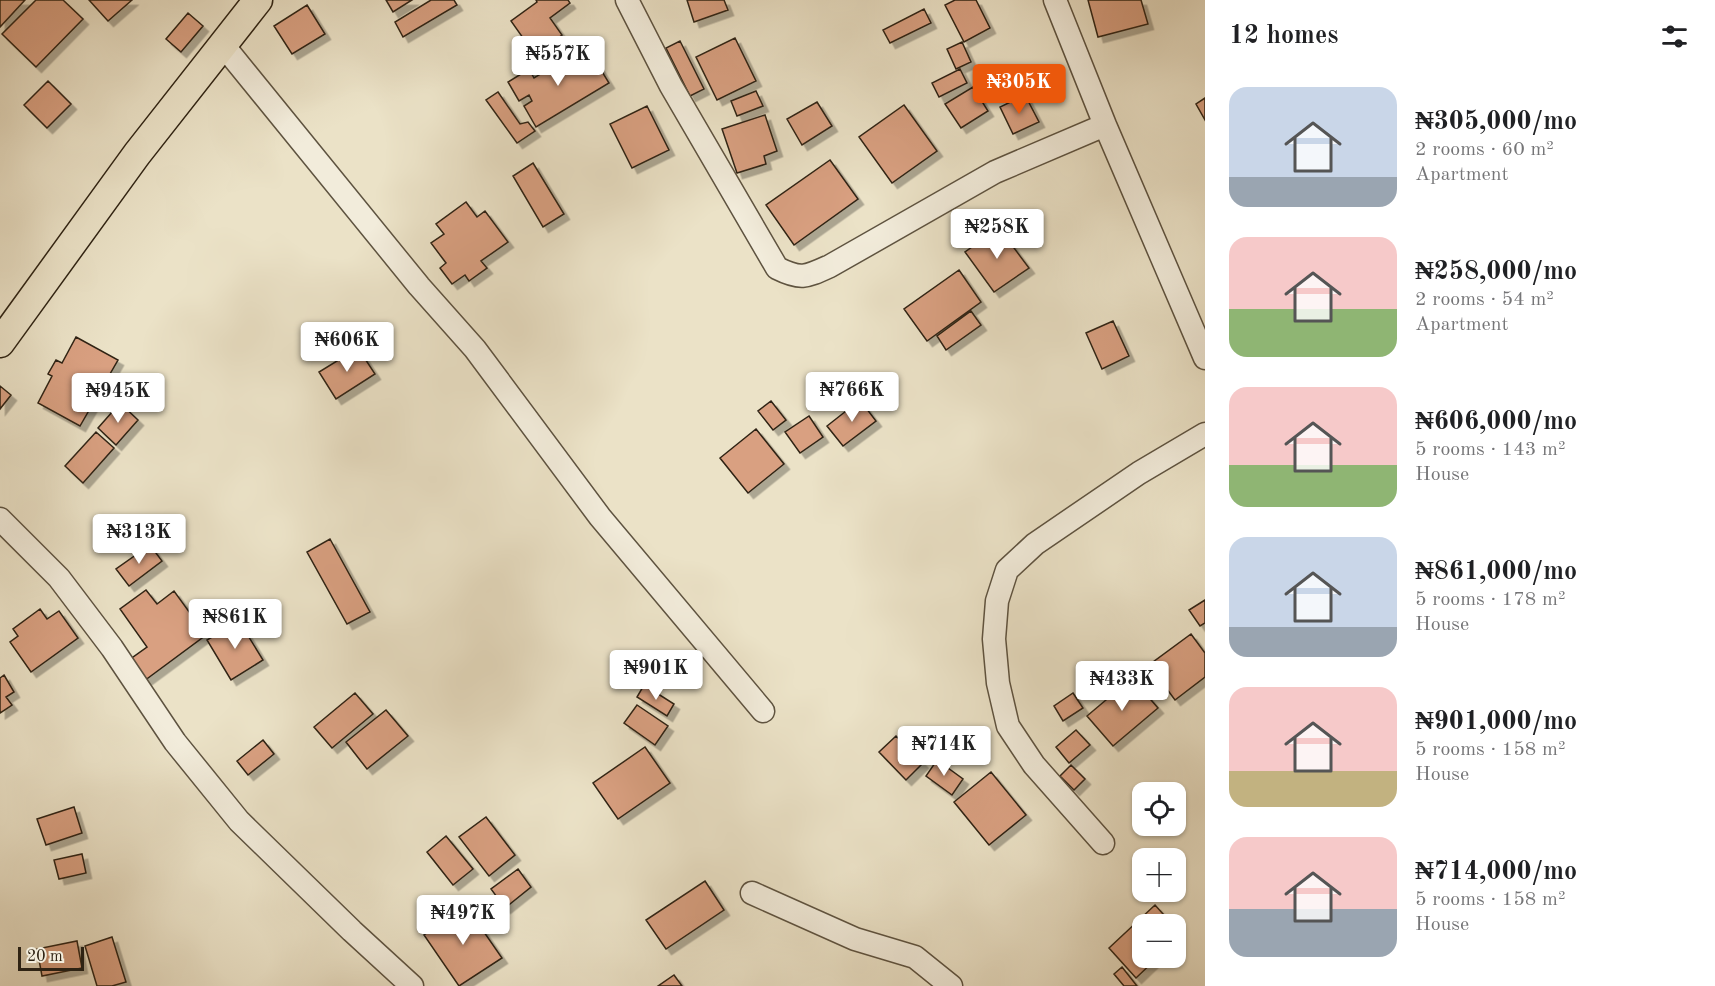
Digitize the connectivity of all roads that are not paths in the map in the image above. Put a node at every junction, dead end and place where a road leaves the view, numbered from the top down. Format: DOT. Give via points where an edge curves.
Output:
graph roads {
  1 [pos="258,0"];
  2 [pos="627,0"];
  3 [pos="1055,0"];
  4 [pos="223,45"];
  5 [pos="1105,125"];
  6 [pos="0,343"];
  7 [pos="1205,358"];
  8 [pos="1205,434"];
  9 [pos="0,519"];
  10 [pos="763,711"];
  11 [pos="1103,843"];
  12 [pos="752,893"];
  13 [pos="412,986"];
  14 [pos="951,986"];
  1 -- 4 [label="main road"];
  2 -- 5 [label="street" via="671,86 777,268 795,276 812,275 995,172"];
  3 -- 5 [label="street"];
  4 -- 6 [label="main road" via="137,154"];
  4 -- 10 [label="street" via="475,349 600,517"];
  5 -- 7 [label="street"];
  8 -- 11 [label="street" via="1139,473 1035,544 1007,570 997,601 994,639 998,684 1008,726 1034,765"];
  9 -- 13 [label="street" via="59,578 175,742 239,821"];
  12 -- 14 [label="street" via="855,939 915,957"];
}
